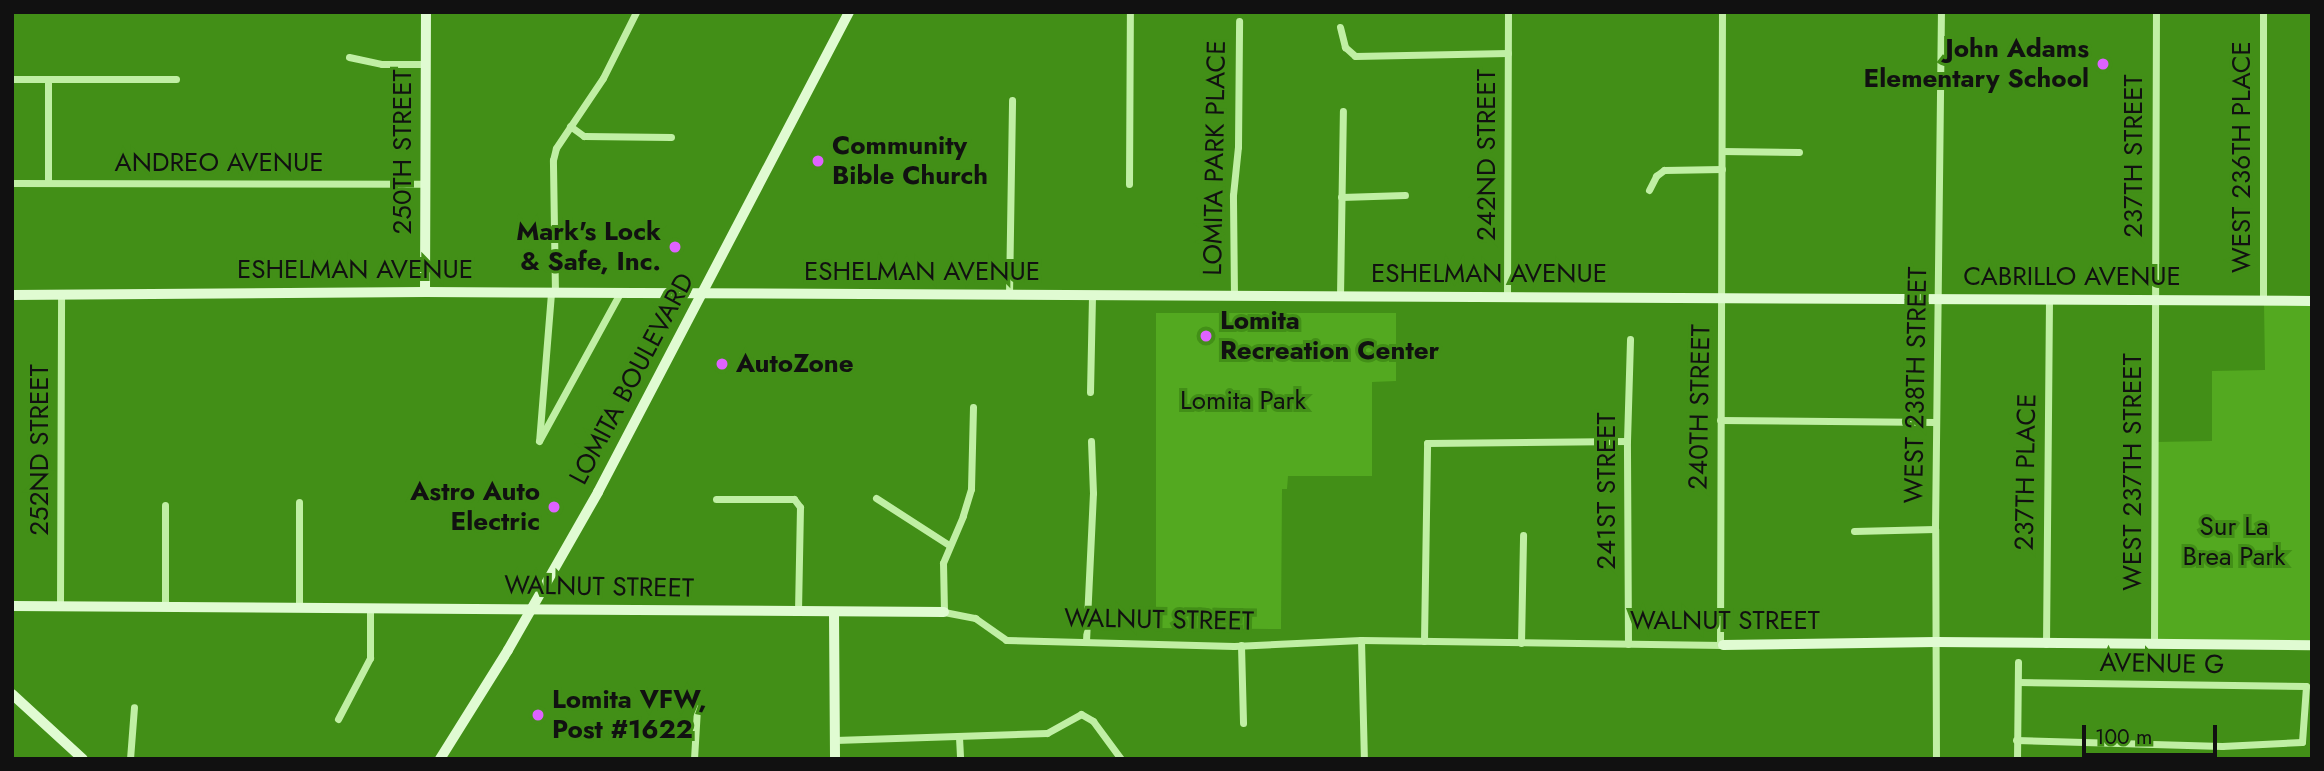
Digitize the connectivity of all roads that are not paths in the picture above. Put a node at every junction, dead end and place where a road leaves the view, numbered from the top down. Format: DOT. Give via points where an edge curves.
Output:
graph roads {
  1 [pos="426,12"];
  2 [pos="636,12"];
  3 [pos="849,12"];
  4 [pos="1130,12"];
  5 [pos="1508,12"];
  6 [pos="1722,12"];
  7 [pos="1941,12"];
  8 [pos="2156,12"];
  9 [pos="2263,12"];
  10 [pos="1238,21"];
  11 [pos="1340,27"];
  12 [pos="1508,53"];
  13 [pos="349,57"];
  14 [pos="426,65"];
  15 [pos="12,79"];
  16 [pos="48,79"];
  17 [pos="176,79"];
  18 [pos="1012,100"];
  19 [pos="1343,111"];
  20 [pos="570,126"];
  21 [pos="671,137"];
  22 [pos="1722,151"];
  23 [pos="1799,152"];
  24 [pos="1722,169"];
  25 [pos="12,183"];
  26 [pos="48,183"];
  27 [pos="425,184"];
  28 [pos="1129,184"];
  29 [pos="1650,190"];
  30 [pos="1405,195"];
  31 [pos="1341,197"];
  32 [pos="425,292"];
  33 [pos="553,293"];
  34 [pos="620,293"];
  35 [pos="703,293"];
  36 [pos="12,295"];
  37 [pos="61,295"];
  38 [pos="1009,295"];
  39 [pos="1092,295"];
  40 [pos="1234,296"];
  41 [pos="1340,296"];
  42 [pos="1507,297"];
  43 [pos="1722,298"];
  44 [pos="1832,299"];
  45 [pos="1939,299"];
  46 [pos="2049,300"];
  47 [pos="2154,300"];
  48 [pos="2263,301"];
  49 [pos="2312,301"];
  50 [pos="1630,339"];
  51 [pos="1090,391"];
  52 [pos="973,407"];
  53 [pos="1720,420"];
  54 [pos="1935,422"];
  55 [pos="1091,441"];
  56 [pos="1627,441"];
  57 [pos="876,498"];
  58 [pos="716,499"];
  59 [pos="299,502"];
  60 [pos="165,505"];
  61 [pos="1934,529"];
  62 [pos="1854,531"];
  63 [pos="1522,535"];
  64 [pos="950,545"];
  65 [pos="12,606"];
  66 [pos="60,606"];
  67 [pos="165,607"];
  68 [pos="299,608"];
  69 [pos="370,608"];
  70 [pos="531,608"];
  71 [pos="798,611"];
  72 [pos="834,612"];
  73 [pos="944,612"];
  74 [pos="1361,640"];
  75 [pos="1086,641"];
  76 [pos="1424,641"];
  77 [pos="1936,642"];
  78 [pos="1521,643"];
  79 [pos="1628,644"];
  80 [pos="2046,644"];
  81 [pos="2154,644"];
  82 [pos="1241,645"];
  83 [pos="1722,645"];
  84 [pos="2312,645"];
  85 [pos="2018,662"];
  86 [pos="2018,682"];
  87 [pos="12,694"];
  88 [pos="134,707"];
  89 [pos="697,708"];
  90 [pos="338,719"];
  91 [pos="1243,723"];
  92 [pos="960,737"];
  93 [pos="835,740"];
  94 [pos="2016,740"];
  95 [pos="83,759"];
  96 [pos="130,759"];
  97 [pos="440,759"];
  98 [pos="694,759"];
  99 [pos="835,759"];
  100 [pos="960,759"];
  101 [pos="1121,759"];
  102 [pos="1364,759"];
  103 [pos="1936,759"];
  104 [pos="2017,759"];
  1 -- 14 [label="street, 250TH STREET"];
  2 -- 20 [label="street" via="603,78"];
  3 -- 35 [label="street, LOMITA BOULEVARD"];
  4 -- 28 [label="street"];
  5 -- 12 [label="street, 242ND STREET"];
  6 -- 22 [label="street, 240TH STREET"];
  7 -- 45 [label="street, WEST 238TH STREET"];
  8 -- 47 [label="street, 237TH STREET"];
  9 -- 48 [label="street, WEST 236TH PLACE"];
  10 -- 40 [label="street, LOMITA PARK PLACE"];
  11 -- 12 [label="street" via="1345,47 1355,56"];
  12 -- 42 [label="street, 242ND STREET"];
  13 -- 14 [label="street" via="382,64"];
  14 -- 27 [label="street, 250TH STREET"];
  15 -- 16 [label="street"];
  16 -- 17 [label="street"];
  16 -- 26 [label="street"];
  18 -- 38 [label="street"];
  19 -- 31 [label="street"];
  20 -- 21 [label="street" via="584,136"];
  20 -- 33 [label="street" via="553,160"];
  22 -- 23 [label="street"];
  22 -- 24 [label="street, 240TH STREET"];
  24 -- 29 [label="street" via="1664,170"];
  24 -- 43 [label="street, 240TH STREET"];
  25 -- 26 [label="street, ANDREO AVENUE"];
  26 -- 27 [label="street, ANDREO AVENUE"];
  27 -- 32 [label="street, 250TH STREET"];
  30 -- 31 [label="street"];
  31 -- 41 [label="street"];
  32 -- 33 [label="street, ESHELMAN AVENUE"];
  32 -- 37 [label="street, ESHELMAN AVENUE"];
  33 -- 34 [label="street, ESHELMAN AVENUE"];
  33 -- 34 [label="street" via="539,441"];
  34 -- 35 [label="street, ESHELMAN AVENUE"];
  35 -- 38 [label="street, ESHELMAN AVENUE"];
  35 -- 70 [label="street, LOMITA BOULEVARD"];
  36 -- 37 [label="street, ESHELMAN AVENUE"];
  37 -- 66 [label="street, 252ND STREET"];
  38 -- 39 [label="street, ESHELMAN AVENUE"];
  39 -- 40 [label="street, ESHELMAN AVENUE"];
  39 -- 51 [label="street"];
  40 -- 41 [label="street, ESHELMAN AVENUE"];
  41 -- 42 [label="street, ESHELMAN AVENUE"];
  42 -- 43 [label="street, ESHELMAN AVENUE"];
  43 -- 44 [label="street, ESHELMAN AVENUE"];
  43 -- 53 [label="street, 240TH STREET"];
  44 -- 45 [label="street, CABRILLO AVENUE"];
  45 -- 46 [label="street, CABRILLO AVENUE"];
  45 -- 54 [label="street, WEST 238TH STREET"];
  46 -- 47 [label="street, CABRILLO AVENUE"];
  46 -- 80 [label="street, 237TH PLACE"];
  47 -- 48 [label="street, CABRILLO AVENUE"];
  47 -- 81 [label="street, WEST 237TH STREET"];
  48 -- 49 [label="street, CABRILLO AVENUE"];
  50 -- 56 [label="street, 241ST STREET"];
  52 -- 64 [label="street" via="971,489"];
  53 -- 54 [label="street"];
  53 -- 83 [label="street, 240TH STREET"];
  54 -- 61 [label="street, WEST 238TH STREET"];
  55 -- 75 [label="street"];
  56 -- 76 [label="street" via="1427,443"];
  56 -- 79 [label="street, 241ST STREET"];
  57 -- 64 [label="street"];
  58 -- 71 [label="street" via="793,499 800,507"];
  59 -- 68 [label="street"];
  60 -- 67 [label="street"];
  61 -- 62 [label="street"];
  61 -- 77 [label="street, WEST 238TH STREET"];
  63 -- 78 [label="street"];
  64 -- 73 [label="street" via="943,564"];
  65 -- 66 [label="street, WALNUT STREET"];
  66 -- 67 [label="street, WALNUT STREET"];
  67 -- 68 [label="street, WALNUT STREET"];
  68 -- 69 [label="street, WALNUT STREET"];
  69 -- 70 [label="street, WALNUT STREET"];
  69 -- 90 [label="street" via="370,658"];
  70 -- 71 [label="street, WALNUT STREET"];
  70 -- 97 [label="street, LOMITA BOULEVARD"];
  71 -- 72 [label="street, WALNUT STREET"];
  72 -- 73 [label="street, WALNUT STREET"];
  72 -- 93 [label="street"];
  73 -- 75 [label="street, WALNUT STREET" via="975,618 1006,640"];
  74 -- 76 [label="street, WALNUT STREET"];
  74 -- 82 [label="street, WALNUT STREET"];
  74 -- 102 [label="street"];
  75 -- 82 [label="street, WALNUT STREET"];
  76 -- 78 [label="street, WALNUT STREET"];
  77 -- 80 [label="street, WALNUT STREET"];
  77 -- 83 [label="street, WALNUT STREET"];
  77 -- 103 [label="street, WEST 238TH STREET"];
  78 -- 79 [label="street, WALNUT STREET"];
  79 -- 83 [label="street, WALNUT STREET"];
  80 -- 81 [label="street, WALNUT STREET"];
  81 -- 84 [label="street, WALNUT STREET"];
  82 -- 91 [label="street"];
  85 -- 86 [label="street"];
  86 -- 94 [label="street"];
  86 -- 94 [label="street, AVENUE G" via="2306,686 2302,742 2222,746"];
  87 -- 95 [label="street"];
  88 -- 96 [label="street"];
  89 -- 98 [label="street"];
  92 -- 93 [label="street"];
  92 -- 100 [label="street"];
  92 -- 101 [label="street" via="1047,733 1081,714 1093,721"];
  93 -- 99 [label="street"];
  94 -- 104 [label="street"];
}
